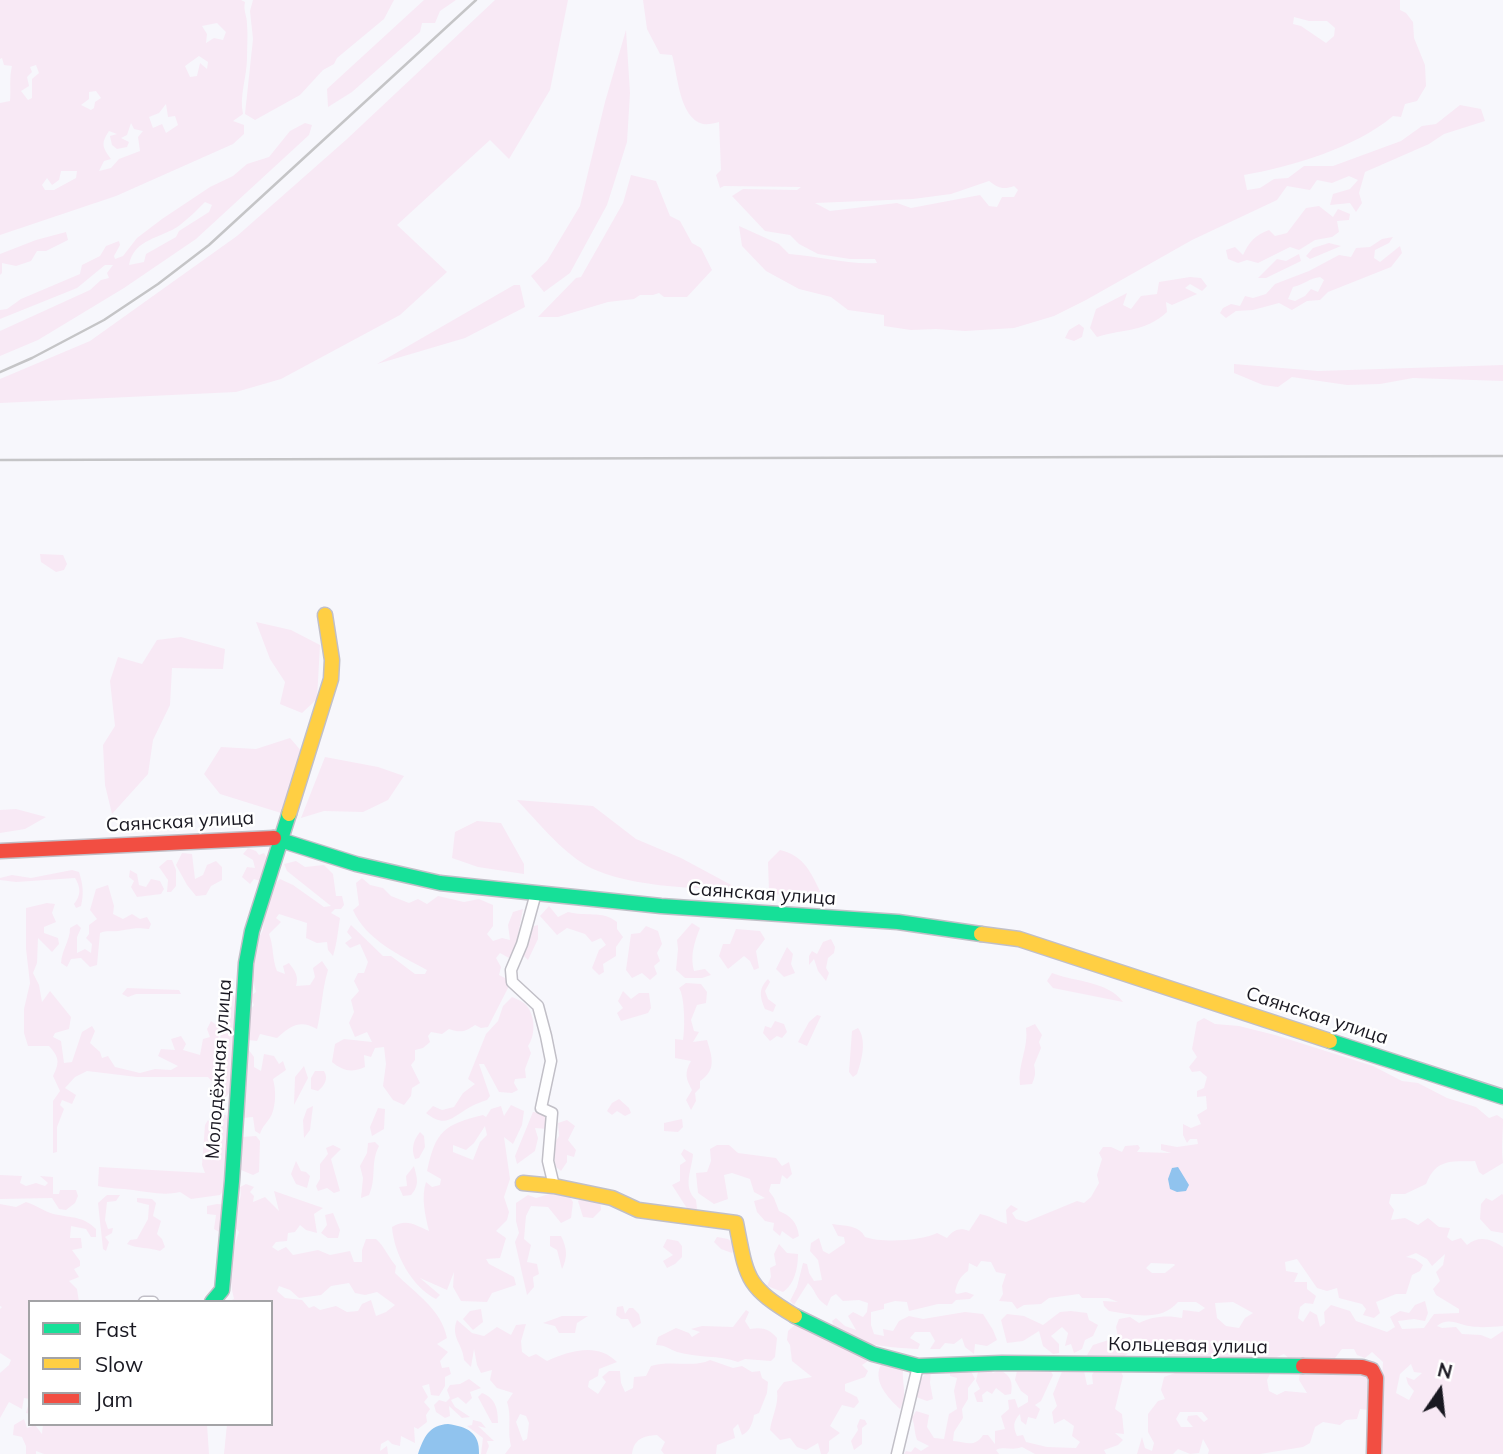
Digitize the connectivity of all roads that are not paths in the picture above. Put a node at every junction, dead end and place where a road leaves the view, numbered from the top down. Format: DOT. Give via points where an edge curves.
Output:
graph roads {
  1 [pos="325,615"];
  2 [pos="282,840"];
  3 [pos="0,851"];
  4 [pos="536,893"];
  5 [pos="1503,1097"];
  6 [pos="523,1183"];
  7 [pos="554,1185"];
  8 [pos="214,1300"];
  9 [pos="918,1366"];
  10 [pos="897,1454"];
  11 [pos="1374,1454"];
  1 -- 2 [label="street, Молодёжная улица" via="331,679"];
  2 -- 3 [label="street, Саянская улица" via="260,837"];
  2 -- 4 [label="street, Саянская улица" via="416,878"];
  2 -- 8 [label="street, Молодёжная улица" via="246,963 222,1290"];
  4 -- 5 [label="street, Саянская улица" via="898,922 1019,939"];
  4 -- 7 [label="street" via="511,970 512,982 538,1006 547,1036 551,1061 541,1108 552,1114 548,1161"];
  6 -- 7 [label="street"];
  7 -- 9 [label="street" via="612,1198 638,1210 736,1223 752,1285 764,1297 873,1354"];
  9 -- 10 [label="street"];
  9 -- 11 [label="street, Кольцевая улица" via="1362,1367 1372,1370 1376,1378"];
}
